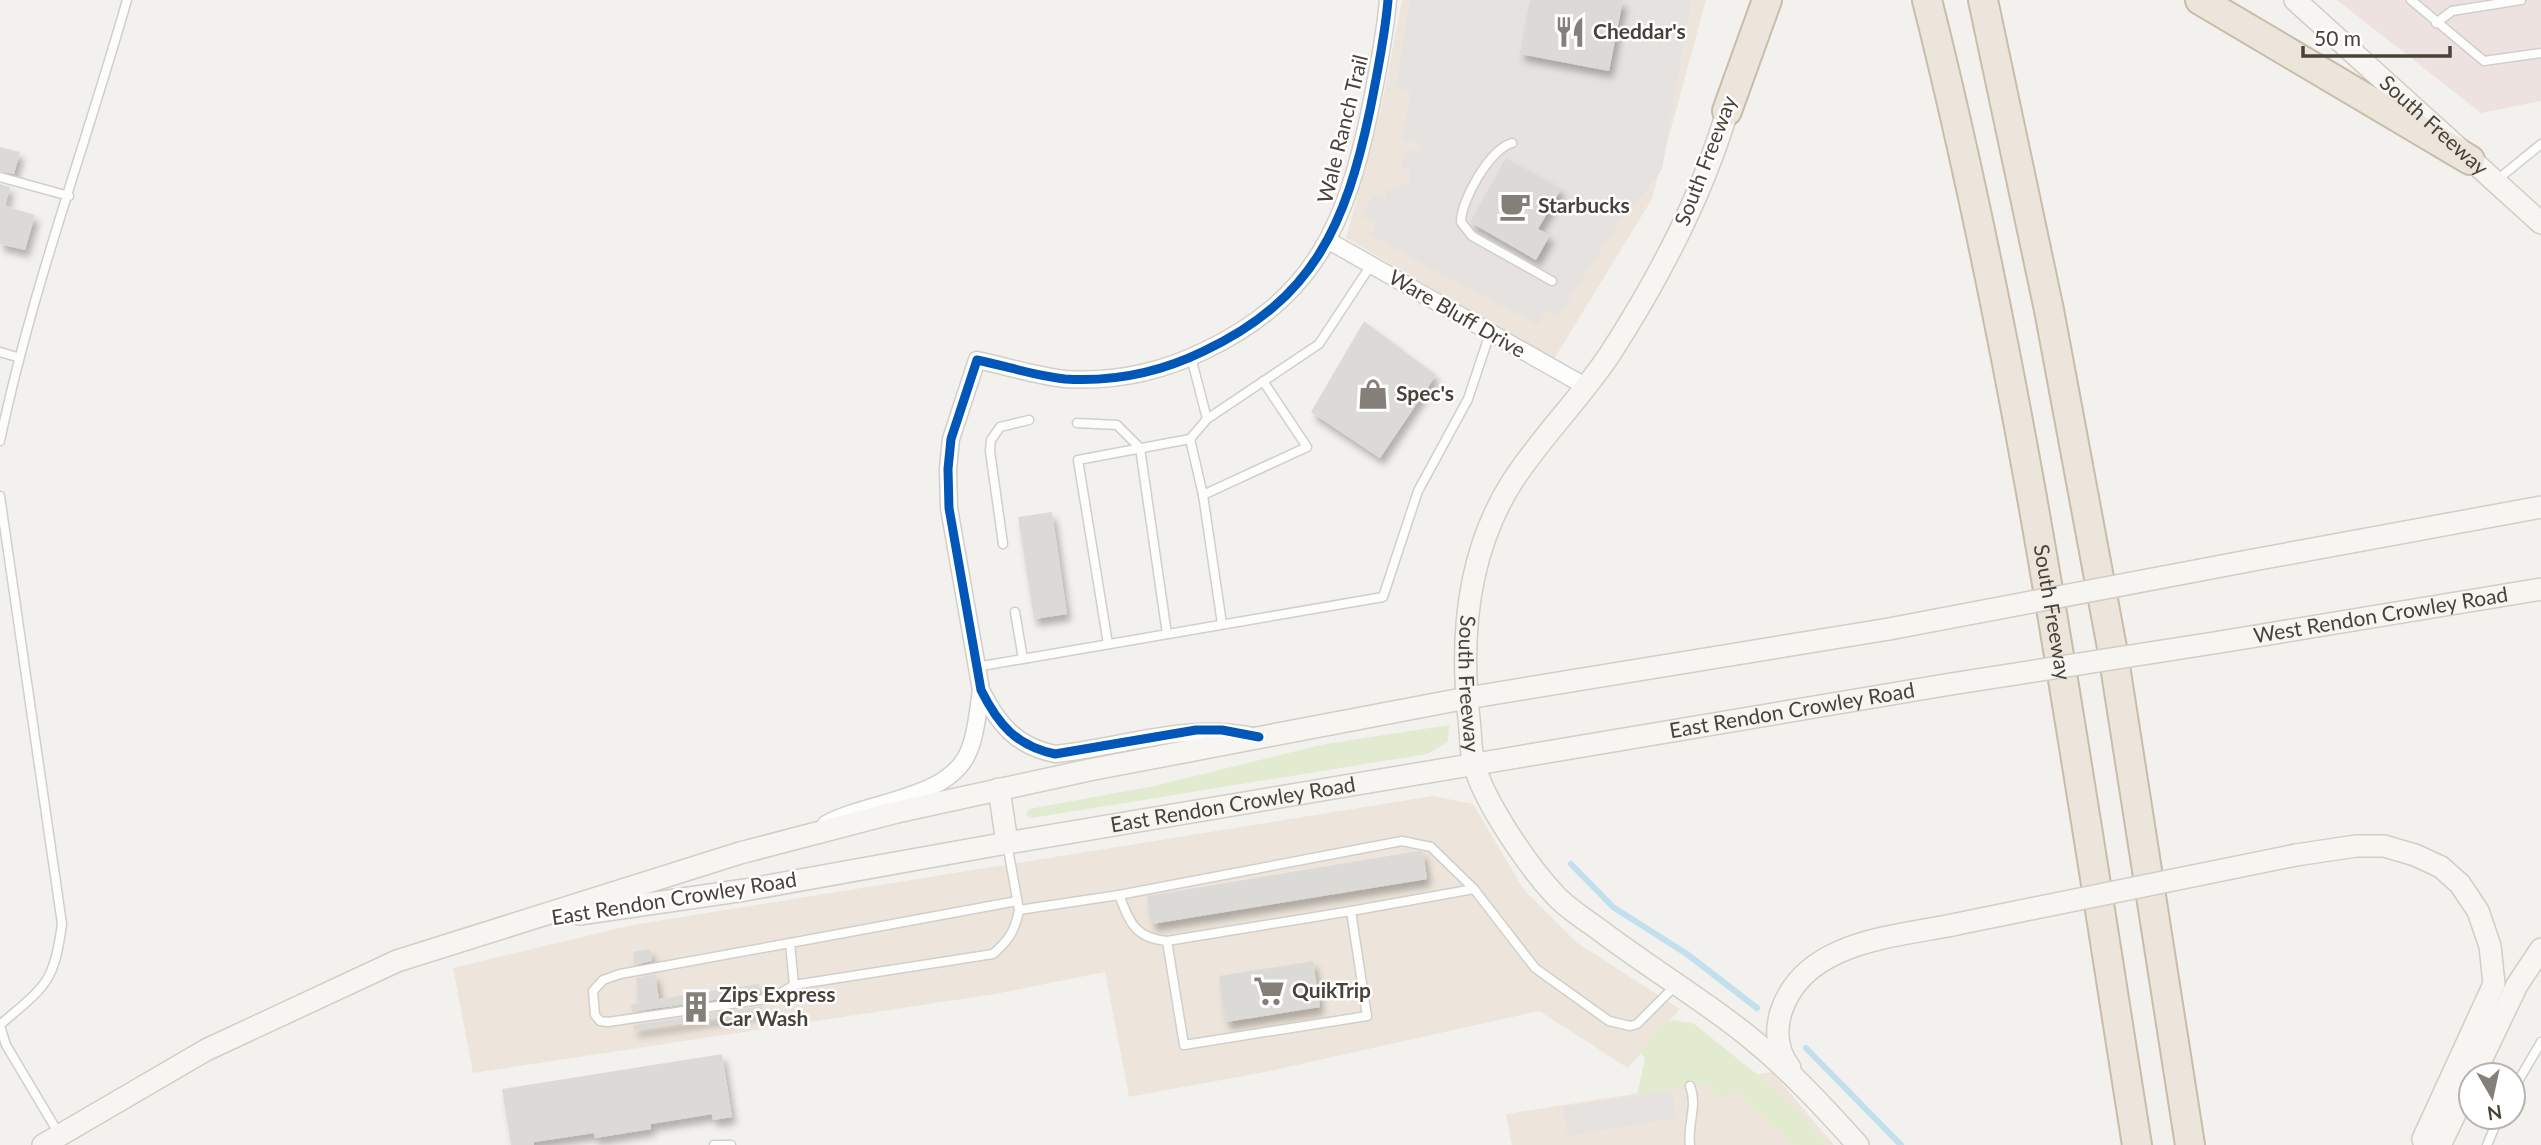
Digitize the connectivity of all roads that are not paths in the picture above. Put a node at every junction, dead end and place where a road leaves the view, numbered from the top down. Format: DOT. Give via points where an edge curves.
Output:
graph roads {
  1 [pos="127,0"];
  2 [pos="1388,0"];
  3 [pos="1753,0"];
  4 [pos="1767,0"];
  5 [pos="1927,0"];
  6 [pos="1983,0"];
  7 [pos="2200,0"];
  8 [pos="2295,0"];
  9 [pos="2411,0"];
  10 [pos="2521,0"];
  11 [pos="2436,23"];
  12 [pos="2541,52"];
  13 [pos="1727,111"];
  14 [pos="1511,143"];
  15 [pos="2541,144"];
  16 [pos="2470,160"];
  17 [pos="0,177"];
  18 [pos="2494,181"];
  19 [pos="69,196"];
  20 [pos="2541,223"];
  21 [pos="1329,241"];
  22 [pos="1371,265"];
  23 [pos="1552,281"];
  24 [pos="1490,333"];
  25 [pos="0,352"];
  26 [pos="17,357"];
  27 [pos="1191,357"];
  28 [pos="1263,381"];
  29 [pos="1585,386"];
  30 [pos="1207,419"];
  31 [pos="1029,420"];
  32 [pos="1077,423"];
  33 [pos="1190,439"];
  34 [pos="0,442"];
  35 [pos="1140,448"];
  36 [pos="1203,495"];
  37 [pos="0,496"];
  38 [pos="2541,507"];
  39 [pos="1003,544"];
  40 [pos="2541,589"];
  41 [pos="1015,612"];
  42 [pos="1222,624"];
  43 [pos="1167,634"];
  44 [pos="1108,644"];
  45 [pos="1023,659"];
  46 [pos="976,667"];
  47 [pos="1951,684"];
  48 [pos="981,690"];
  49 [pos="1467,698"];
  50 [pos="1259,737"];
  51 [pos="1474,765"];
  52 [pos="999,789"];
  53 [pos="801,837"];
  54 [pos="1007,843"];
  55 [pos="1474,889"];
  56 [pos="1119,895"];
  57 [pos="1018,905"];
  58 [pos="1351,911"];
  59 [pos="514,923"];
  60 [pos="1167,941"];
  61 [pos="790,943"];
  62 [pos="2541,949"];
  63 [pos="794,985"];
  64 [pos="1676,985"];
  65 [pos="1,1025"];
  66 [pos="2541,1042"];
  67 [pos="2481,1061"];
  68 [pos="2527,1066"];
  69 [pos="1799,1081"];
  70 [pos="1690,1086"];
  71 [pos="2457,1110"];
  72 [pos="51,1139"];
  73 [pos="714,1145"];
  74 [pos="731,1145"];
  75 [pos="1690,1145"];
  76 [pos="1858,1145"];
  77 [pos="2137,1145"];
  78 [pos="2190,1145"];
  79 [pos="2425,1145"];
  80 [pos="2440,1145"];
  1 -- 19 [label="lane"];
  2 -- 21 [label="street, Wale Ranch Trail" via="1366,125 1348,194"];
  3 -- 13 [label="main road, South Freeway"];
  4 -- 13 [label="highway"];
  5 -- 77 [label="highway, South Freeway" via="1993,283 2028,466"];
  6 -- 78 [label="highway" via="2049,310 2113,653"];
  7 -- 16 [label="highway"];
  8 -- 16 [label="main road, South Freeway"];
  9 -- 11 [label="lane"];
  10 -- 11 [label="lane" via="2452,11"];
  11 -- 12 [label="lane" via="2484,61"];
  13 -- 29 [label="main road, South Freeway" via="1695,199 1667,257"];
  14 -- 23 [label="lane" via="1493,155 1464,204 1461,222 1472,236"];
  15 -- 18 [label="lane"];
  16 -- 18 [label="main road, South Freeway"];
  17 -- 19 [label="lane"];
  18 -- 20 [label="main road, South Freeway"];
  19 -- 26 [label="lane"];
  21 -- 22 [label="street, Ware Bluff Drive"];
  21 -- 27 [label="street, Wale Ranch Trail" via="1270,313 1229,340"];
  22 -- 24 [label="street, Ware Bluff Drive"];
  22 -- 28 [label="lane" via="1319,344"];
  24 -- 29 [label="street, Ware Bluff Drive"];
  24 -- 42 [label="lane" via="1468,399 1418,491 1383,597"];
  25 -- 26 [label="lane"];
  26 -- 34 [label="lane"];
  27 -- 30 [label="lane"];
  27 -- 46 [label="street, Wale Ranch Trail" via="1123,377 1065,379 977,360 951,439 948,469 949,508"];
  28 -- 30 [label="lane"];
  28 -- 36 [label="lane" via="1307,447"];
  29 -- 49 [label="main road, South Freeway" via="1517,474 1491,521 1469,597"];
  30 -- 33 [label="lane"];
  31 -- 39 [label="lane" via="1000,427 991,440"];
  32 -- 35 [label="lane" via="1117,425"];
  33 -- 35 [label="lane"];
  33 -- 36 [label="lane"];
  35 -- 43 [label="lane"];
  35 -- 44 [label="lane" via="1078,460"];
  36 -- 42 [label="lane"];
  37 -- 65 [label="lane" via="62,924 58,955 46,985"];
  38 -- 49 [label="main road, East Rendon Crowley Road, bridge" via="1889,629"];
  40 -- 47 [label="main road, West Rendon Crowley Road, bridge"];
  41 -- 45 [label="lane"];
  42 -- 43 [label="lane"];
  43 -- 44 [label="lane"];
  44 -- 45 [label="lane"];
  45 -- 46 [label="lane"];
  46 -- 48 [label="street"];
  47 -- 51 [label="main road, East Rendon Crowley Road"];
  48 -- 50 [label="street" via="993,715 1013,737 1034,750 1055,754 1196,730"];
  48 -- 53 [label="street" via="969,751 946,781 854,811"];
  49 -- 50 [label="main road, East Rendon Crowley Road"];
  49 -- 51 [label="main road, South Freeway"];
  50 -- 52 [label="main road, East Rendon Crowley Road"];
  51 -- 54 [label="main road, East Rendon Crowley Road"];
  51 -- 64 [label="main road, South Freeway" via="1531,867 1557,898"];
  52 -- 53 [label="main road, East Rendon Crowley Road"];
  52 -- 54 [label="main road"];
  53 -- 59 [label="main road, East Rendon Crowley Road"];
  54 -- 57 [label="lane"];
  54 -- 59 [label="main road, East Rendon Crowley Road" via="745,890"];
  55 -- 56 [label="lane" via="1431,847 1402,841"];
  55 -- 58 [label="lane"];
  55 -- 64 [label="lane" via="1535,968 1609,1021 1637,1024"];
  56 -- 57 [label="lane"];
  56 -- 60 [label="lane" via="1133,929 1152,940"];
  57 -- 61 [label="lane"];
  57 -- 63 [label="lane" via="1016,928 993,954"];
  58 -- 60 [label="lane"];
  58 -- 60 [label="lane" via="1367,1016 1184,1045"];
  59 -- 72 [label="main road, East Rendon Crowley Road" via="397,961 206,1050"];
  61 -- 63 [label="lane"];
  61 -- 63 [label="lane" via="620,974 603,980 593,991 593,1005 600,1021 608,1022 773,998"];
  62 -- 67 [label="main road" via="2517,985"];
  64 -- 69 [label="main road, South Freeway" via="1743,1032"];
  65 -- 72 [label="lane"];
  66 -- 68 [label="lane"];
  69 -- 76 [label="main road, South Freeway"];
  69 -- 79 [label="main road, bridge" via="1777,1038 1783,1005 1799,980 1825,958 1850,946 2296,855 2384,846 2441,867 2460,884 2479,911 2490,946 2494,984 2423,1139"];
  70 -- 75 [label="lane" via="1695,1100"];
  71 -- 80 [label="main road"];
  73 -- 74 [label="lane"];
}
